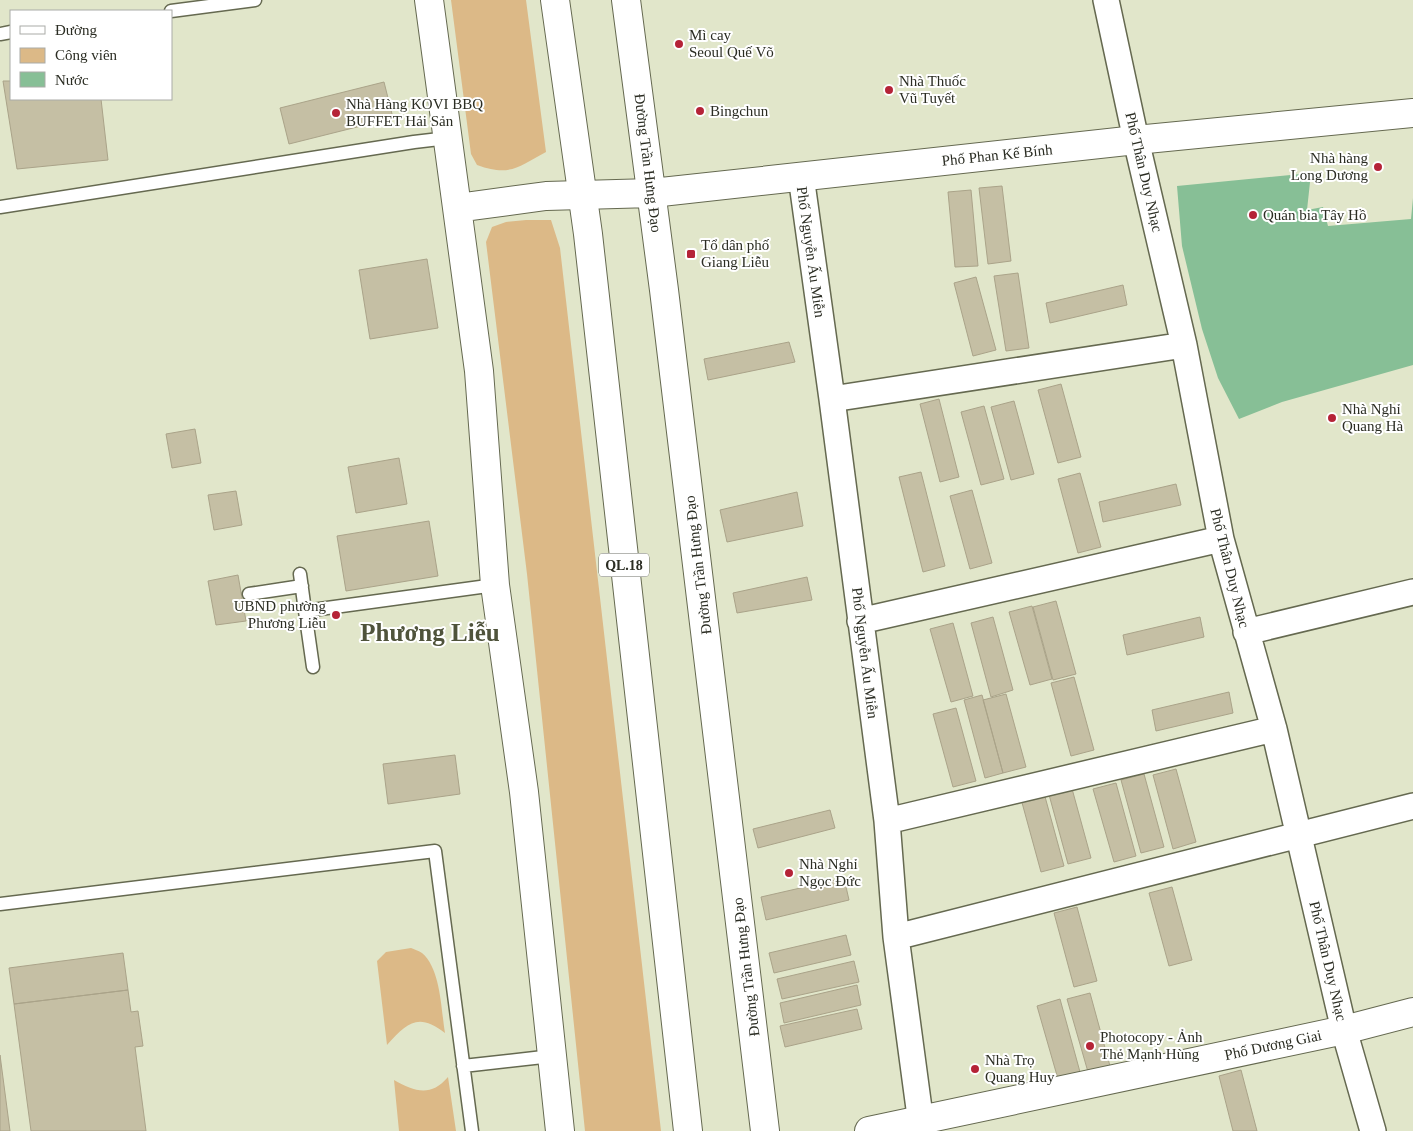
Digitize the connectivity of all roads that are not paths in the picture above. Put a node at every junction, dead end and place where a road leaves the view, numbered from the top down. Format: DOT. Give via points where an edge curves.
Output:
graph roads {
  1 [pos="255,0"];
  2 [pos="430,0"];
  3 [pos="555,0"];
  4 [pos="626,0"];
  5 [pos="1106,0"];
  6 [pos="172,11"];
  7 [pos="1413,113"];
  8 [pos="448,138"];
  9 [pos="1136,140"];
  10 [pos="801,176"];
  11 [pos="652,193"];
  12 [pos="582,194"];
  13 [pos="0,207"];
  14 [pos="457,208"];
  15 [pos="1184,345"];
  16 [pos="832,399"];
  17 [pos="1221,539"];
  18 [pos="495,585"];
  19 [pos="1413,592"];
  20 [pos="250,594"];
  21 [pos="305,611"];
  22 [pos="860,621"];
  23 [pos="1246,632"];
  24 [pos="313,667"];
  25 [pos="1274,729"];
  26 [pos="1413,806"];
  27 [pos="886,822"];
  28 [pos="1298,834"];
  29 [pos="0,904"];
  30 [pos="896,937"];
  31 [pos="1413,1012"];
  32 [pos="1344,1030"];
  33 [pos="552,1056"];
  34 [pos="463,1066"];
  35 [pos="921,1126"];
  36 [pos="472,1131"];
  37 [pos="560,1131"];
  38 [pos="688,1131"];
  39 [pos="765,1131"];
  40 [pos="869,1131"];
  41 [pos="1373,1131"];
  1 -- 6 [label="lane"];
  2 -- 8 [label="main road"];
  3 -- 12 [label="main road, QL.18"];
  4 -- 11 [label="main road, Đường Trần Hưng Đạo"];
  5 -- 9 [label="street, Phố Thân Duy Nhạc"];
  7 -- 9 [label="main road, Phố Phan Kế Bính"];
  8 -- 13 [label="lane"];
  8 -- 14 [label="main road"];
  9 -- 10 [label="main road, Phố Phan Kế Bính"];
  9 -- 15 [label="street, Phố Thân Duy Nhạc"];
  10 -- 11 [label="main road, Phố Phan Kế Bính"];
  10 -- 16 [label="street, Phố Nguyễn Ấu Miễn"];
  11 -- 12 [label="main road, Phố Phan Kế Bính"];
  11 -- 39 [label="main road, Đường Trần Hưng Đạo"];
  12 -- 14 [label="main road, Phố Phan Kế Bính"];
  12 -- 38 [label="main road, QL.18"];
  14 -- 18 [label="main road" via="479,371"];
  15 -- 16 [label="street"];
  15 -- 17 [label="street, Phố Thân Duy Nhạc"];
  16 -- 22 [label="street, Phố Nguyễn Ấu Miễn"];
  17 -- 22 [label="street"];
  17 -- 23 [label="street, Phố Thân Duy Nhạc"];
  18 -- 21 [label="lane"];
  18 -- 33 [label="main road" via="524,792"];
  19 -- 23 [label="street"];
  20 -- 21 [label="lane" via="301,580"];
  21 -- 24 [label="lane"];
  22 -- 27 [label="street, Phố Nguyễn Ấu Miễn"];
  23 -- 25 [label="street, Phố Thân Duy Nhạc"];
  25 -- 27 [label="street"];
  25 -- 28 [label="street, Phố Thân Duy Nhạc"];
  26 -- 28 [label="street"];
  27 -- 30 [label="street, Phố Nguyễn Ấu Miễn"];
  28 -- 30 [label="street"];
  28 -- 32 [label="street, Phố Thân Duy Nhạc"];
  29 -- 34 [label="lane" via="435,851"];
  30 -- 35 [label="street, Phố Nguyễn Ấu Miễn"];
  31 -- 32 [label="main road, Phố Dương Giai"];
  32 -- 35 [label="main road, Phố Dương Giai"];
  32 -- 41 [label="street, Phố Thân Duy Nhạc"];
  33 -- 34 [label="lane"];
  33 -- 37 [label="main road"];
  34 -- 36 [label="lane"];
  35 -- 40 [label="main road, Phố Dương Giai"];
}
